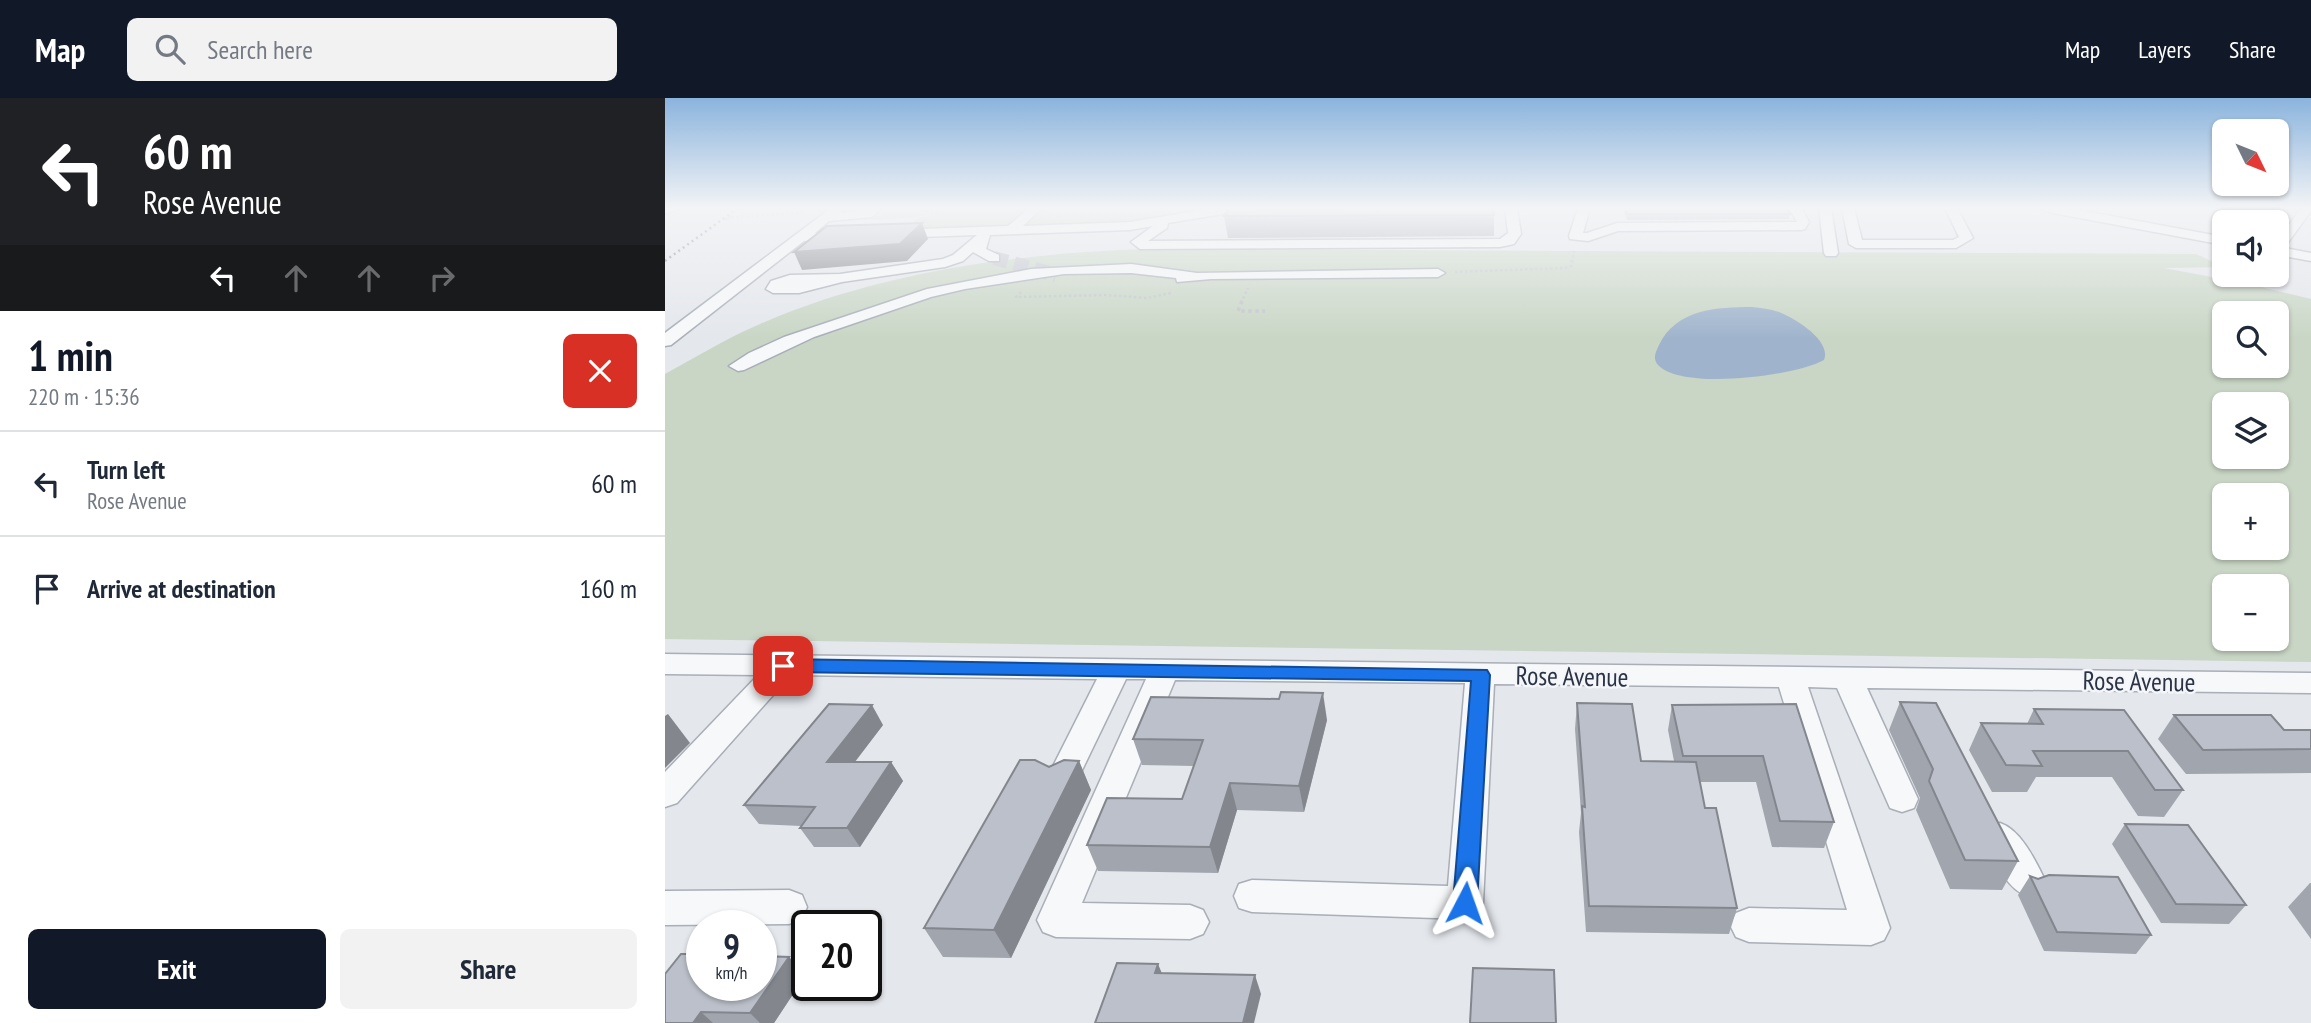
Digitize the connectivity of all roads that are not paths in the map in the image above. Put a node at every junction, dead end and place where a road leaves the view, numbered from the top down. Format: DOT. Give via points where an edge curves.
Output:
graph roads {
  1 [pos="784,251"];
  2 [pos="967,251"];
  3 [pos="980,251"];
  4 [pos="2292,251"];
  5 [pos="2311,257"];
  6 [pos="993,258"];
  7 [pos="1438,273"];
  8 [pos="1056,275"];
  9 [pos="1197,277"];
  10 [pos="840,278"];
  11 [pos="665,341"];
  12 [pos="739,366"];
  13 [pos="665,664"];
  14 [pos="783,666"];
  15 [pos="1116,670"];
  16 [pos="1164,671"];
  17 [pos="1480,675"];
  18 [pos="1791,678"];
  19 [pos="1847,678"];
  20 [pos="1916,679"];
  21 [pos="2311,684"];
  22 [pos="1931,709"];
  23 [pos="1062,780"];
  24 [pos="665,794"];
  25 [pos="1902,799"];
  26 [pos="1982,809"];
  27 [pos="2027,880"];
  28 [pos="1252,896"];
  29 [pos="789,907"];
  30 [pos="665,908"];
  31 [pos="1190,922"];
  32 [pos="1749,925"];
  1 -- 11 [label="street"];
  2 -- 10 [label="street" via="952,262"];
  3 -- 6 [label="street"];
  4 -- 5 [label="street"];
  7 -- 9 [label="street"];
  8 -- 9 [label="street" via="1078,279"];
  9 -- 12 [label="street" via="1081,267 959,286 809,331"];
  13 -- 14 [label="street, Rose Avenue"];
  14 -- 15 [label="street, Rose Avenue"];
  14 -- 24 [label="street"];
  15 -- 16 [label="street, Rose Avenue"];
  15 -- 23 [label="street"];
  16 -- 17 [label="street, Rose Avenue"];
  16 -- 31 [label="street" via="1056,920"];
  17 -- 18 [label="street, Rose Avenue"];
  17 -- 28 [label="street" via="1465,903"];
  18 -- 19 [label="street, Rose Avenue"];
  18 -- 32 [label="street" via="1871,928"];
  19 -- 20 [label="street, Rose Avenue"];
  19 -- 25 [label="street"];
  20 -- 21 [label="street, Rose Avenue"];
  20 -- 22 [label="street"];
  26 -- 27 [label="street"];
  29 -- 30 [label="street"];
}
